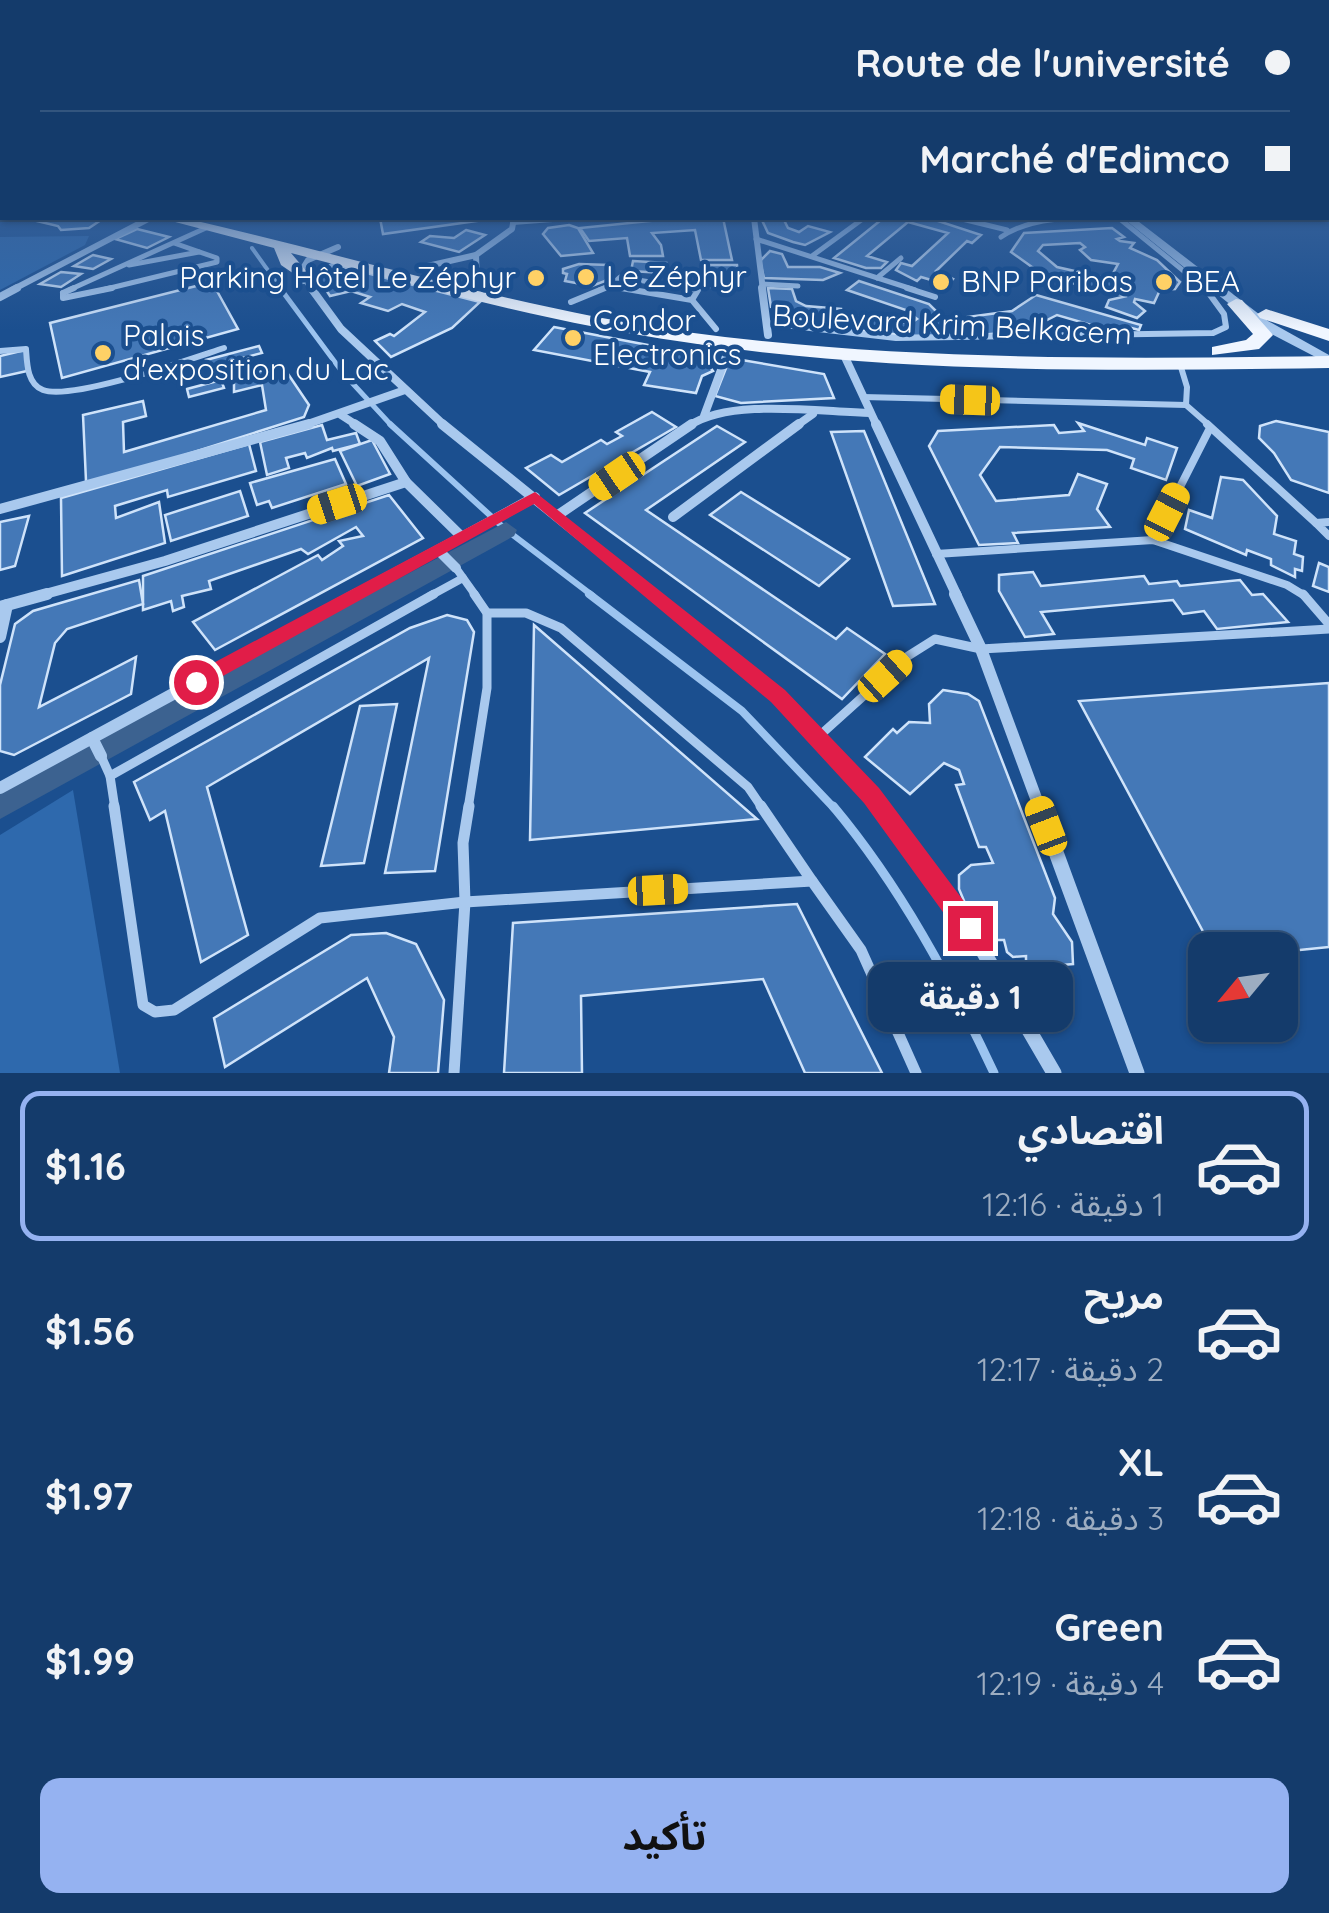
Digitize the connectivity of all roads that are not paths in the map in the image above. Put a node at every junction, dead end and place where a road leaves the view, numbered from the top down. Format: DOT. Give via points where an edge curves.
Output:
graph roads {
  1 [pos="127,230"];
  2 [pos="197,230"];
  3 [pos="237,230"];
  4 [pos="243,230"];
  5 [pos="511,230"];
  6 [pos="755,230"];
  7 [pos="847,230"];
  8 [pos="1008,230"];
  9 [pos="1140,230"];
  10 [pos="1141,230"];
  11 [pos="1158,230"];
  12 [pos="1001,237"];
  13 [pos="756,240"];
  14 [pos="174,243"];
  15 [pos="280,244"];
  16 [pos="200,252"];
  17 [pos="334,254"];
  18 [pos="476,256"];
  19 [pos="812,256"];
  20 [pos="901,258"];
  21 [pos="115,268"];
  22 [pos="424,268"];
  23 [pos="302,277"];
  24 [pos="876,278"];
  25 [pos="477,282"];
  26 [pos="614,283"];
  27 [pos="762,284"];
  28 [pos="798,286"];
  29 [pos="0,297"];
  30 [pos="694,297"];
  31 [pos="935,297"];
  32 [pos="571,302"];
  33 [pos="1236,304"];
  34 [pos="1266,314"];
  35 [pos="716,329"];
  36 [pos="768,329"];
  37 [pos="731,343"];
  38 [pos="224,348"];
  39 [pos="1325,350"];
  40 [pos="1219,351"];
  41 [pos="0,352"];
  42 [pos="844,355"];
  43 [pos="1180,363"];
  44 [pos="400,392"];
  45 [pos="863,397"];
  46 [pos="1186,406"];
  47 [pos="346,413"];
  48 [pos="813,413"];
  49 [pos="870,413"];
  50 [pos="704,416"];
  51 [pos="1210,428"];
  52 [pos="406,482"];
  53 [pos="535,497"];
  54 [pos="0,509"];
  55 [pos="558,515"];
  56 [pos="672,517"];
  57 [pos="1316,522"];
  58 [pos="1329,522"];
  59 [pos="1329,536"];
  60 [pos="462,537"];
  61 [pos="1152,540"];
  62 [pos="440,552"];
  63 [pos="936,554"];
  64 [pos="459,573"];
  65 [pos="4,606"];
  66 [pos="487,613"];
  67 [pos="1329,626"];
  68 [pos="0,637"];
  69 [pos="980,649"];
  70 [pos="818,737"];
  71 [pos="92,738"];
  72 [pos="101,756"];
  73 [pos="110,776"];
  74 [pos="0,788"];
  75 [pos="812,882"];
  76 [pos="464,902"];
  77 [pos="454,1073"];
  78 [pos="916,1073"];
  79 [pos="1054,1073"];
  80 [pos="1138,1073"];
  1 -- 29 [label="street"];
  2 -- 14 [label="lane"];
  3 -- 15 [label="main road, Boulevard Krim Belkacem"];
  4 -- 17 [label="main road, Boulevard Krim Belkacem"];
  5 -- 18 [label="street"];
  6 -- 13 [label="street"];
  7 -- 19 [label="lane"];
  8 -- 12 [label="lane"];
  9 -- 36 [label="lane" via="1212,293 1224,308 1226,326 1213,333 896,338"];
  10 -- 33 [label="street"];
  11 -- 34 [label="street"];
  13 -- 19 [label="lane"];
  13 -- 27 [label="street"];
  14 -- 16 [label="lane"];
  14 -- 21 [label="lane"];
  15 -- 17 [label="main road, Boulevard Krim Belkacem"];
  15 -- 23 [label="main road"];
  16 -- 21 [label="lane"];
  16 -- 21 [label="lane" via="218,262 63,298"];
  17 -- 22 [label="main road, Boulevard Krim Belkacem"];
  17 -- 23 [label="street"];
  17 -- 23 [label="street" via="308,260"];
  17 -- 37 [label="main road, Boulevard Krim Belkacem" via="531,306"];
  18 -- 22 [label="street"];
  18 -- 25 [label="street"];
  19 -- 24 [label="lane"];
  20 -- 24 [label="lane"];
  22 -- 25 [label="main road, Boulevard Krim Belkacem"];
  23 -- 44 [label="street"];
  24 -- 31 [label="lane"];
  25 -- 32 [label="main road, Boulevard Krim Belkacem"];
  26 -- 30 [label="lane"];
  26 -- 30 [label="lane" via="698,290"];
  26 -- 32 [label="lane"];
  27 -- 28 [label="lane"];
  27 -- 36 [label="street"];
  30 -- 35 [label="lane"];
  32 -- 35 [label="main road, Boulevard Krim Belkacem"];
  33 -- 39 [label="street"];
  33 -- 40 [label="main road" via="1264,335 1252,345"];
  34 -- 39 [label="main road"];
  35 -- 36 [label="main road, Boulevard Krim Belkacem"];
  36 -- 40 [label="main road, Boulevard Krim Belkacem" via="966,350"];
  37 -- 42 [label="main road, Boulevard Krim Belkacem"];
  37 -- 50 [label="street"];
  38 -- 41 [label="lane" via="53,392 40,389 28,374 26,349"];
  39 -- 40 [label="main road, Boulevard Krim Belkacem"];
  39 -- 43 [label="main road, Boulevard Krim Belkacem"];
  42 -- 43 [label="main road, Boulevard Krim Belkacem" via="1061,366"];
  42 -- 45 [label="street"];
  43 -- 46 [label="lane"];
  44 -- 47 [label="street"];
  44 -- 53 [label="street"];
  45 -- 46 [label="lane"];
  45 -- 49 [label="street"];
  46 -- 51 [label="lane"];
  47 -- 52 [label="street" via="380,441"];
  47 -- 54 [label="street"];
  48 -- 49 [label="street"];
  48 -- 50 [label="street"];
  48 -- 56 [label="street"];
  49 -- 63 [label="street"];
  50 -- 55 [label="street"];
  51 -- 57 [label="lane"];
  51 -- 61 [label="lane"];
  52 -- 60 [label="street"];
  52 -- 65 [label="street"];
  53 -- 55 [label="street"];
  53 -- 60 [label="street"];
  55 -- 70 [label="street" via="778,696"];
  57 -- 58 [label="lane"];
  57 -- 59 [label="lane"];
  60 -- 62 [label="street"];
  61 -- 63 [label="lane"];
  61 -- 67 [label="lane" via="1286,584 1304,594"];
  62 -- 64 [label="street"];
  62 -- 71 [label="street"];
  63 -- 69 [label="street"];
  64 -- 66 [label="lane"];
  64 -- 73 [label="lane"];
  65 -- 68 [label="street"];
  66 -- 75 [label="lane" via="526,613 561,628 636,690 748,786"];
  66 -- 76 [label="lane" via="487,688 463,843"];
  67 -- 69 [label="lane"];
  69 -- 70 [label="lane" via="935,639"];
  69 -- 80 [label="street"];
  70 -- 79 [label="street" via="970,928"];
  71 -- 72 [label="street"];
  71 -- 74 [label="street"];
  72 -- 73 [label="lane"];
  73 -- 76 [label="lane" via="143,1005 155,1012 174,1010 320,918"];
  75 -- 76 [label="lane"];
  75 -- 78 [label="lane" via="861,950"];
  76 -- 77 [label="lane"];
}
